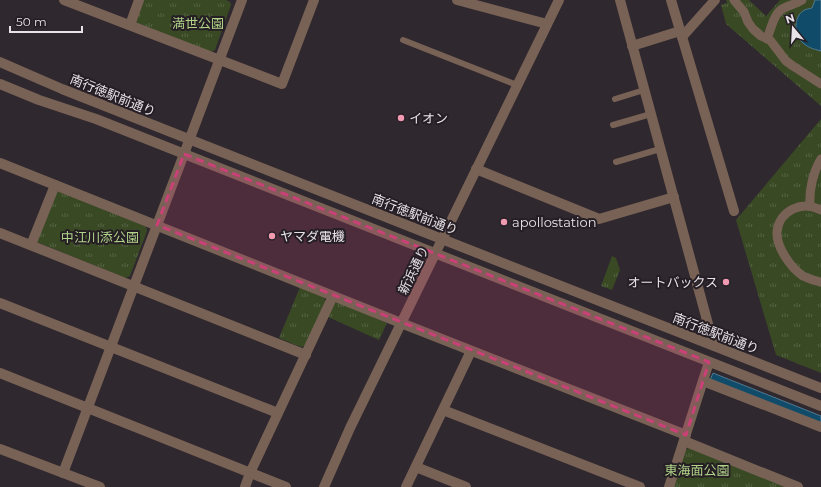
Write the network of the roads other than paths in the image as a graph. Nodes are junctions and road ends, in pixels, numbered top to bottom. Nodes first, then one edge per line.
1 (64, 0) edge
2 (139, 0) edge
3 (314, 0) edge
4 (457, 0) edge
5 (559, 0) edge
6 (620, 0) edge
7 (670, 0) edge
8 (715, 0) edge
9 (734, 0) edge
10 (802, 0) edge
11 (240, 1) edge
12 (547, 24) junction
13 (130, 25) junction
14 (681, 34) junction
15 (767, 39) junction
16 (403, 40) dead end
17 (632, 46) junction
18 (220, 60) junction
19 (0, 62) edge
20 (0, 84) edge
21 (821, 84) edge
22 (517, 85) junction
23 (644, 90) junction
24 (615, 99) dead end
25 (651, 114) junction
26 (613, 125) dead end
27 (190, 139) junction
28 (660, 149) junction
29 (184, 154) junction
30 (821, 159) edge
31 (616, 162) dead end
32 (0, 163) edge
33 (476, 169) junction
34 (55, 185) junction
35 (674, 197) junction
36 (810, 206) junction
37 (821, 210) edge
38 (734, 212) dead end
39 (157, 225) junction
40 (0, 233) edge
41 (442, 239) junction
42 (31, 245) junction
43 (435, 253) junction
44 (821, 282) edge
45 (134, 286) junction
46 (333, 296) junction
47 (0, 303) edge
48 (401, 323) junction
49 (714, 346) junction
50 (111, 347) junction
51 (471, 351) junction
52 (306, 355) junction
53 (709, 362) junction
54 (0, 373) edge
55 (703, 381) junction
56 (821, 388) edge
57 (821, 406) edge
58 (88, 408) junction
59 (443, 410) junction
60 (278, 413) junction
61 (821, 427) edge
62 (685, 438) junction
63 (0, 449) edge
64 (416, 467) junction
65 (64, 473) junction
66 (250, 473) junction
67 (100, 487) edge
68 (245, 487) edge
69 (286, 487) edge
70 (324, 487) edge
71 (406, 487) edge
72 (466, 487) edge
73 (640, 487) edge
74 (669, 487) edge
75 (798, 487) edge

1 - 13 street
2 - 13 street
3 - 18 street
4 - 12 street
5 - 12 street, 新浜通り
6 - 17 street
7 - 14 street
8 - 14 street
9 - 15 street
10 - 15 street
11 - 18 street
12 - 22 street, 新浜通り
13 - 18 street
14 - 17 street
14 - 38 street
15 - 21 street
16 - 22 lane
17 - 23 street
18 - 27 street
19 - 27 street, 南行徳駅前通り
20 - 29 street
22 - 33 street, 新浜通り
23 - 24 lane
23 - 25 street
25 - 26 lane
25 - 28 street
27 - 29 street
27 - 41 street, 南行徳駅前通り
28 - 31 lane
28 - 35 street
29 - 39 street
29 - 43 street
30 - 36 street
32 - 34 street
33 - 35 street
33 - 41 street, 新浜通り
34 - 39 street
34 - 42 street
35 - 49 street
36 - 37 street
36 - 44 street
39 - 45 street
39 - 46 street
40 - 42 street
41 - 43 street, 新浜通り
41 - 49 street, 南行徳駅前通り
42 - 45 street
43 - 48 street, 新浜通り
43 - 53 street
45 - 50 street
45 - 52 street
46 - 48 street
46 - 52 street
47 - 50 street
48 - 51 street
48 - 70 street, 新浜通り
49 - 56 street, 南行徳駅前通り
50 - 58 street
50 - 60 street
51 - 59 street
51 - 62 street
52 - 60 street
53 - 55 street
53 - 57 street
54 - 58 street
55 - 61 street
55 - 62 street
58 - 65 street
58 - 66 street
59 - 64 street
59 - 73 street
60 - 66 street
62 - 74 street
62 - 75 street
63 - 65 street
64 - 71 street
64 - 72 street
65 - 67 street
66 - 68 street
66 - 69 street

